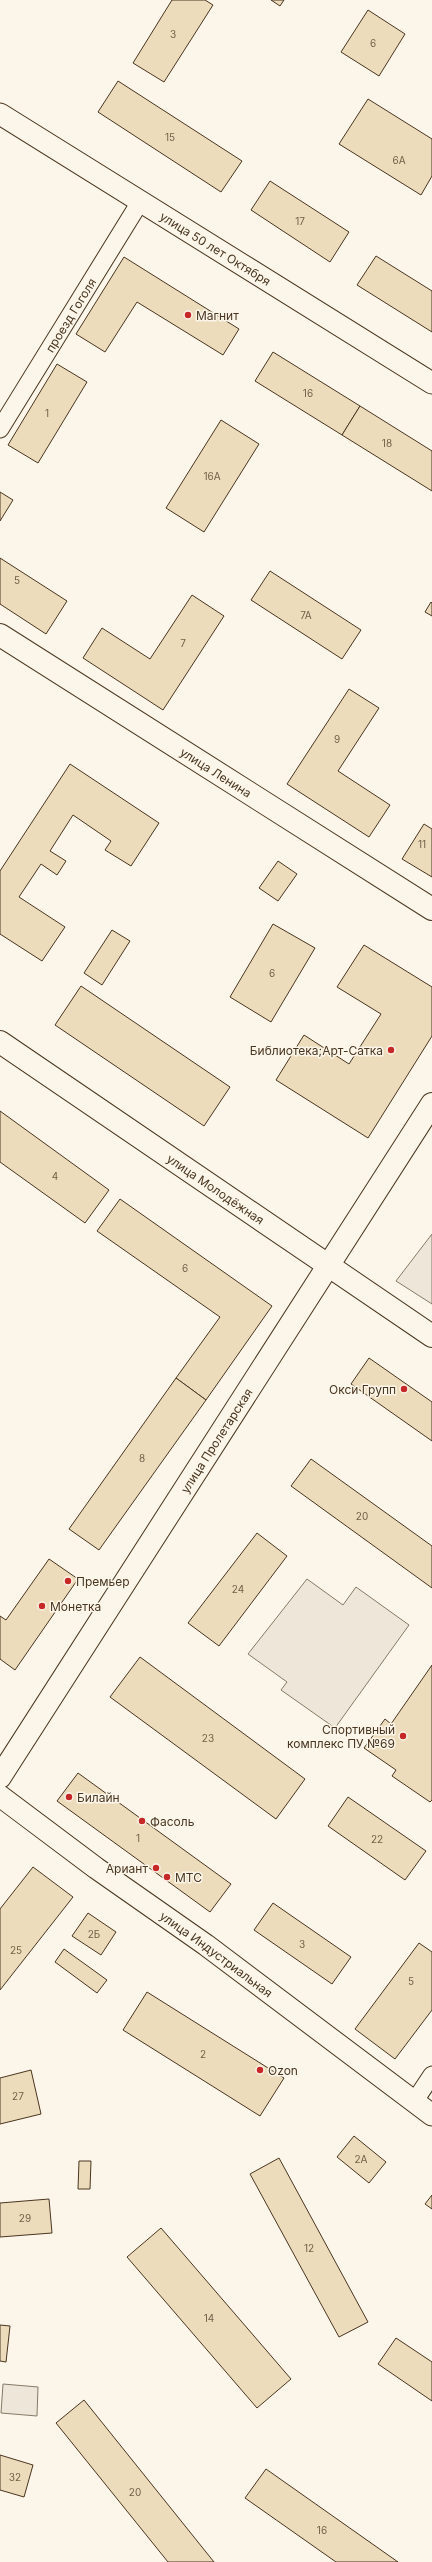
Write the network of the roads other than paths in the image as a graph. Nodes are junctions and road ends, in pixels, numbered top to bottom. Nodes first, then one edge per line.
1 (0, 114) edge
2 (140, 202) junction
3 (432, 383) edge
4 (0, 429) edge
5 (0, 635) edge
6 (432, 909) edge
7 (0, 1042) edge
8 (432, 1104) edge
9 (328, 1265) junction
10 (432, 1336) edge
11 (0, 1777) edge
12 (0, 1796) edge
13 (432, 2075) edge
14 (414, 2102) junction
15 (432, 2115) edge

1 - 2 street, улица 50 лет Октября
2 - 3 street, улица 50 лет Октября
2 - 4 street, проезд Гоголя
5 - 6 main road, улица Ленина
7 - 9 main road, улица Молодёжная
8 - 9 main road, улица Пролетарская
9 - 10 main road, улица Молодёжная
9 - 11 main road, улица Пролетарская
12 - 14 street, улица Индустриальная
13 - 14 street
14 - 15 street, улица Индустриальная

